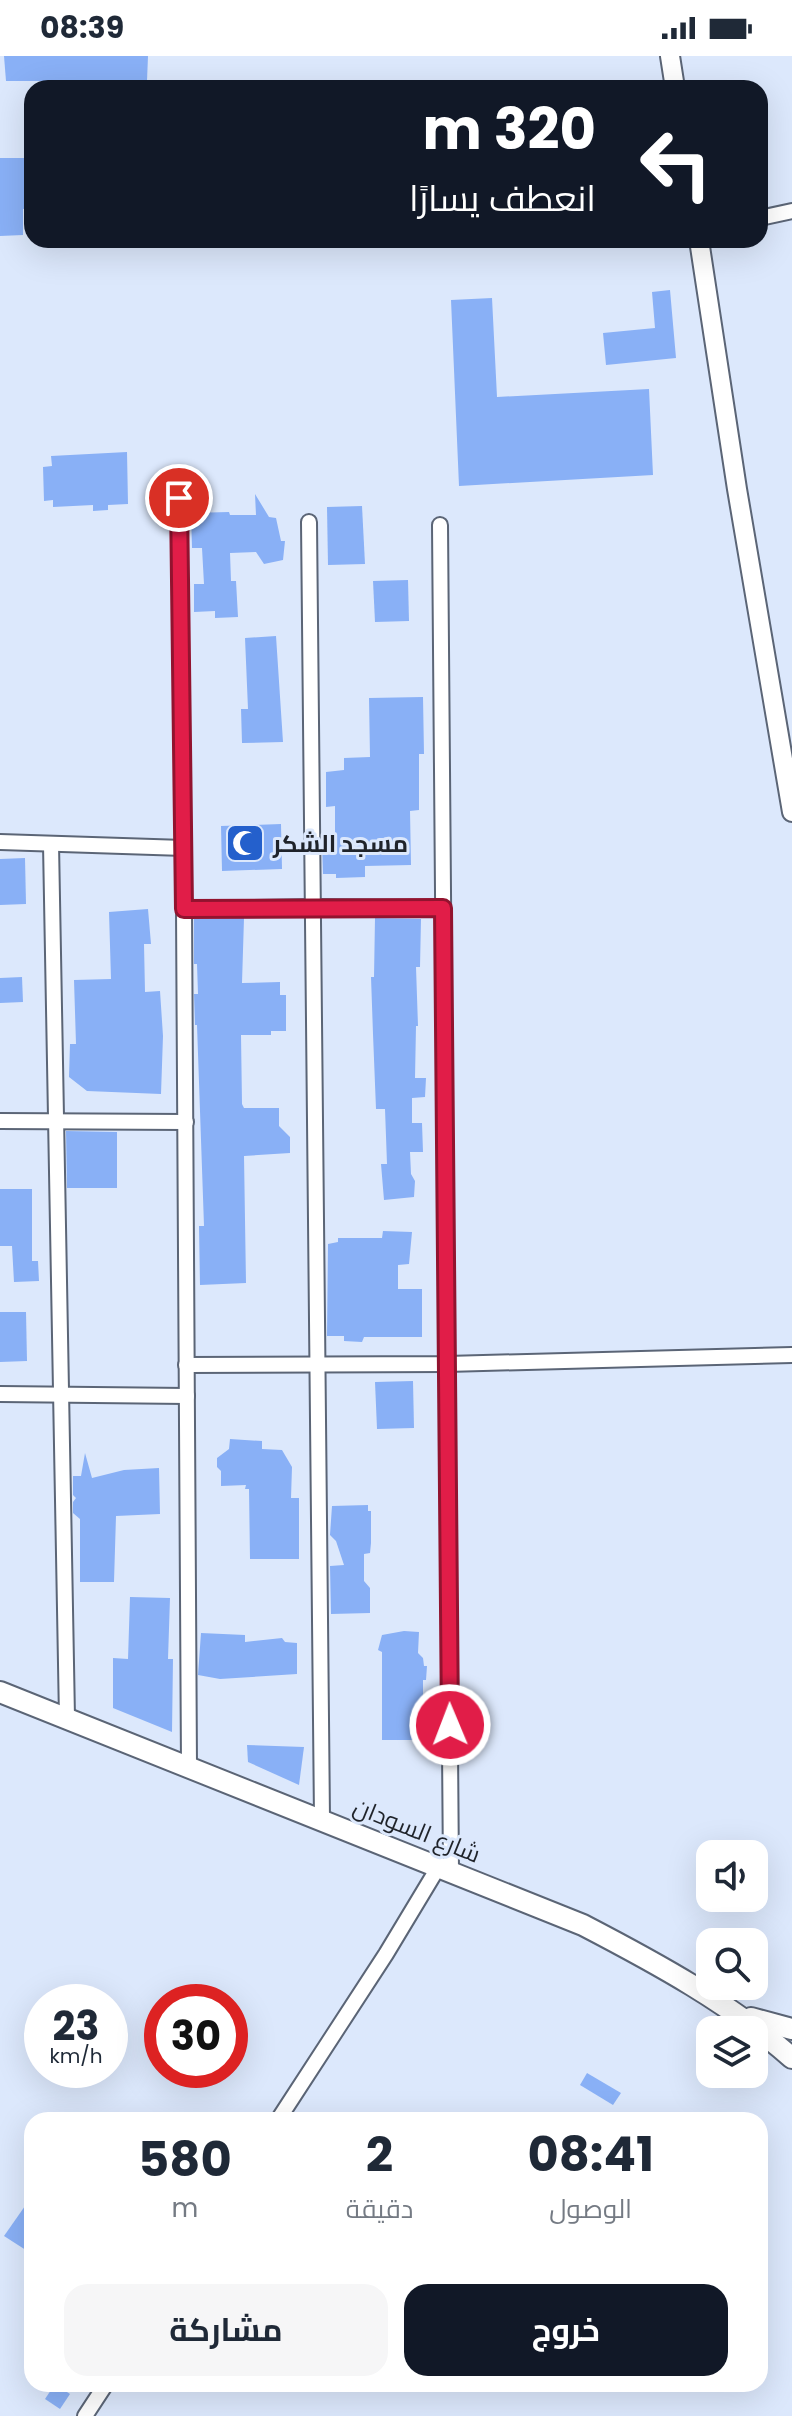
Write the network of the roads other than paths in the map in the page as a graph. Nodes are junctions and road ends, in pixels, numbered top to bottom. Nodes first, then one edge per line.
1 (670, 56) edge
2 (674, 80) edge
3 (792, 211) edge
4 (768, 216) edge
5 (700, 248) edge
6 (179, 498) dead end
7 (309, 522) dead end
8 (440, 525) dead end
9 (792, 812) edge
10 (0, 842) edge
11 (51, 844) junction
12 (184, 848) junction
13 (313, 907) junction
14 (443, 908) junction
15 (184, 909) junction
16 (0, 1121) edge
17 (186, 1122) junction
18 (56, 1123) junction
19 (792, 1355) edge
20 (318, 1364) junction
21 (447, 1364) junction
22 (186, 1365) junction
23 (0, 1394) edge
24 (61, 1395) junction
25 (187, 1396) junction
26 (0, 1692) edge
27 (67, 1718) junction
28 (189, 1766) junction
29 (322, 1819) junction
30 (445, 1869) junction
31 (740, 2015) junction
32 (792, 2028) edge
33 (792, 2058) edge
34 (283, 2112) edge
35 (101, 2392) edge
36 (85, 2416) edge

1 - 2 street
3 - 4 street
5 - 9 street
6 - 12 street
7 - 13 street
8 - 14 street
10 - 11 street
11 - 12 street
11 - 18 street
12 - 15 street
13 - 14 street
13 - 15 street
13 - 20 street
14 - 21 street
15 - 17 street
16 - 18 street
17 - 18 street
17 - 22 street
18 - 24 street
19 - 21 street
20 - 21 street
20 - 22 street
20 - 29 street
21 - 30 street
22 - 25 street
23 - 24 street
24 - 25 street
24 - 27 street
25 - 28 street
26 - 27 main road, شارع السودان
27 - 28 main road, شارع السودان
28 - 29 main road, شارع السودان
29 - 30 main road, شارع السودان
30 - 31 main road, شارع السودان
30 - 34 street
31 - 32 main road
31 - 33 main road, شارع السودان
35 - 36 street

